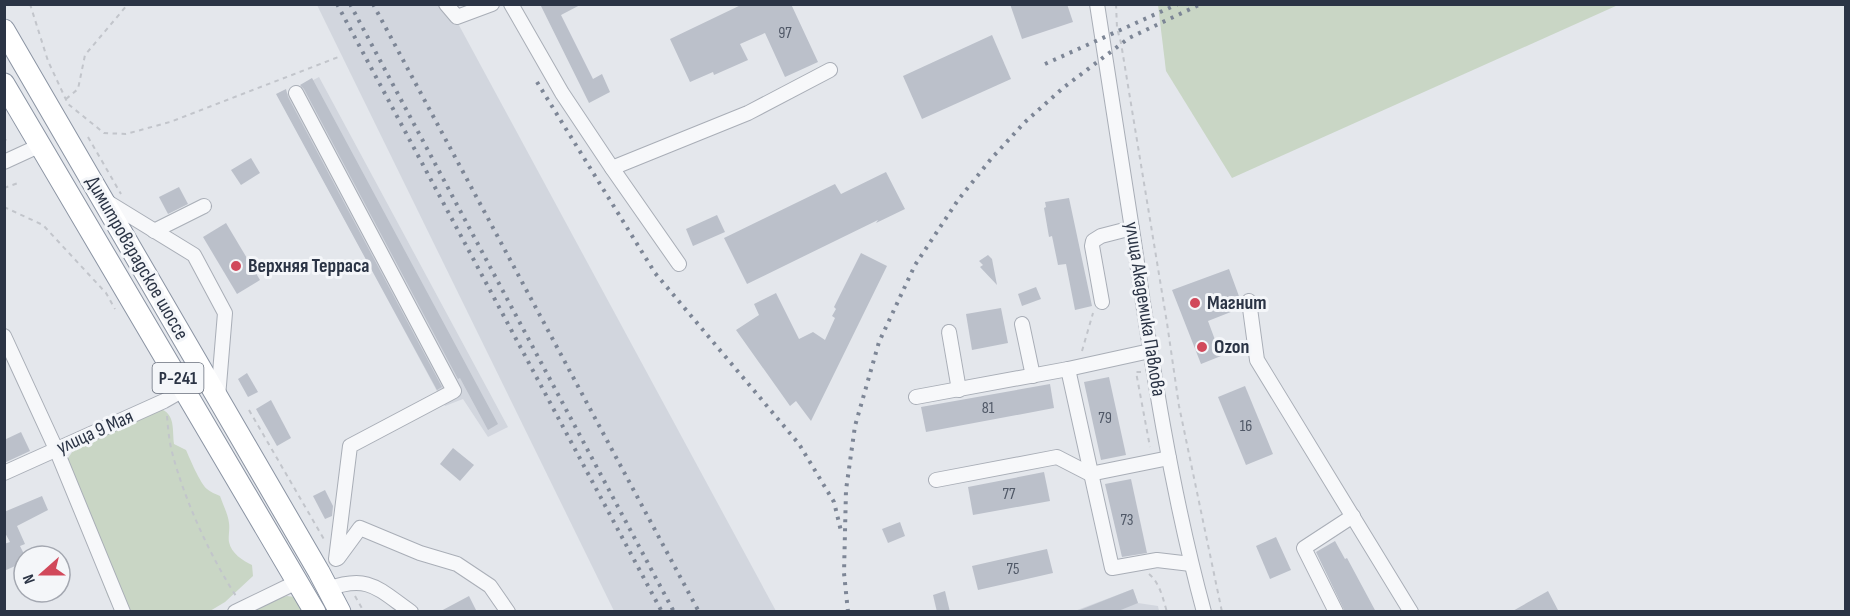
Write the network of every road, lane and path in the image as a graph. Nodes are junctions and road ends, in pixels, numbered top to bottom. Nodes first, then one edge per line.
1 (30, 4) edge
2 (128, 4) edge
3 (446, 4) edge
4 (492, 4) edge
5 (511, 4) edge
6 (1097, 4) edge
7 (1116, 4) edge
8 (4, 30) edge
9 (341, 56) dead end
10 (830, 70) dead end
11 (4, 84) edge
12 (296, 93) dead end
13 (66, 100) junction
14 (68, 104) junction
15 (74, 113) dead end
16 (75, 133) junction
17 (8, 135) dead end
18 (4, 143) edge
19 (41, 145) junction
20 (4, 162) edge
21 (612, 168) junction
22 (18, 183) dead end
23 (4, 188) edge
24 (106, 201) junction
25 (204, 206) dead end
26 (136, 220) junction
27 (1132, 228) junction
28 (154, 231) junction
29 (679, 264) dead end
30 (1249, 301) dead end
31 (1102, 302) dead end
32 (1022, 324) dead end
33 (949, 332) dead end
34 (4, 336) edge
35 (1150, 351) junction
36 (1068, 369) junction
37 (1033, 376) junction
38 (185, 390) junction
39 (958, 390) junction
40 (916, 397) dead end
41 (218, 399) junction
42 (249, 410) dead end
43 (56, 449) junction
44 (1169, 458) junction
45 (4, 473) edge
46 (1090, 474) junction
47 (936, 480) dead end
48 (1353, 516) junction
49 (1134, 564) junction
50 (1191, 564) junction
51 (333, 575) junction
52 (299, 581) junction
53 (123, 612) edge
54 (235, 612) edge
55 (315, 612) edge
56 (340, 612) edge
57 (364, 612) edge
58 (411, 612) edge
59 (508, 612) edge
60 (1167, 612) edge
61 (1204, 612) edge
62 (1222, 612) edge
63 (1336, 612) edge
64 (1411, 612) edge

1 - 13 path
2 - 13 path
3 - 4 street
5 - 21 street
6 - 27 street, улица Академика Павлова
7 - 62 path
8 - 16 highway, Димитровградское шоссе / Р-241
9 - 14 path
10 - 21 street
11 - 19 highway, Димитровградское шоссе / Р-241
12 - 51 street
13 - 14 path
14 - 15 path
16 - 19 highway
16 - 24 highway, Димитровградское шоссе / Р-241
16 - 26 path
17 - 18 path
19 - 20 street
19 - 38 highway, Димитровградское шоссе / Р-241
21 - 29 street
22 - 23 path
24 - 26 street
24 - 41 highway, Димитровградское шоссе / Р-241
25 - 28 street
26 - 28 street
27 - 31 street
27 - 35 street, улица Академика Павлова
28 - 41 street
30 - 48 street
32 - 37 street
33 - 39 street
34 - 43 street
35 - 36 street
35 - 44 street, улица Академика Павлова
36 - 37 street
36 - 46 street
37 - 39 street
38 - 43 street, улица 9 Мая
38 - 52 highway, Димитровградское шоссе / Р-241
39 - 40 street
41 - 51 highway, Димитровградское шоссе / Р-241
42 - 51 path
43 - 45 street, улица 9 Мая
43 - 53 street
44 - 46 street
44 - 50 street, улица Академика Павлова
46 - 47 street
46 - 49 street
48 - 63 street
48 - 64 street
49 - 50 street
49 - 60 path
50 - 61 street, улица Академика Павлова
51 - 56 highway, Димитровградское шоссе / Р-241
51 - 57 path
51 - 58 street
51 - 59 street
52 - 54 street
52 - 55 highway, Димитровградское шоссе / Р-241

